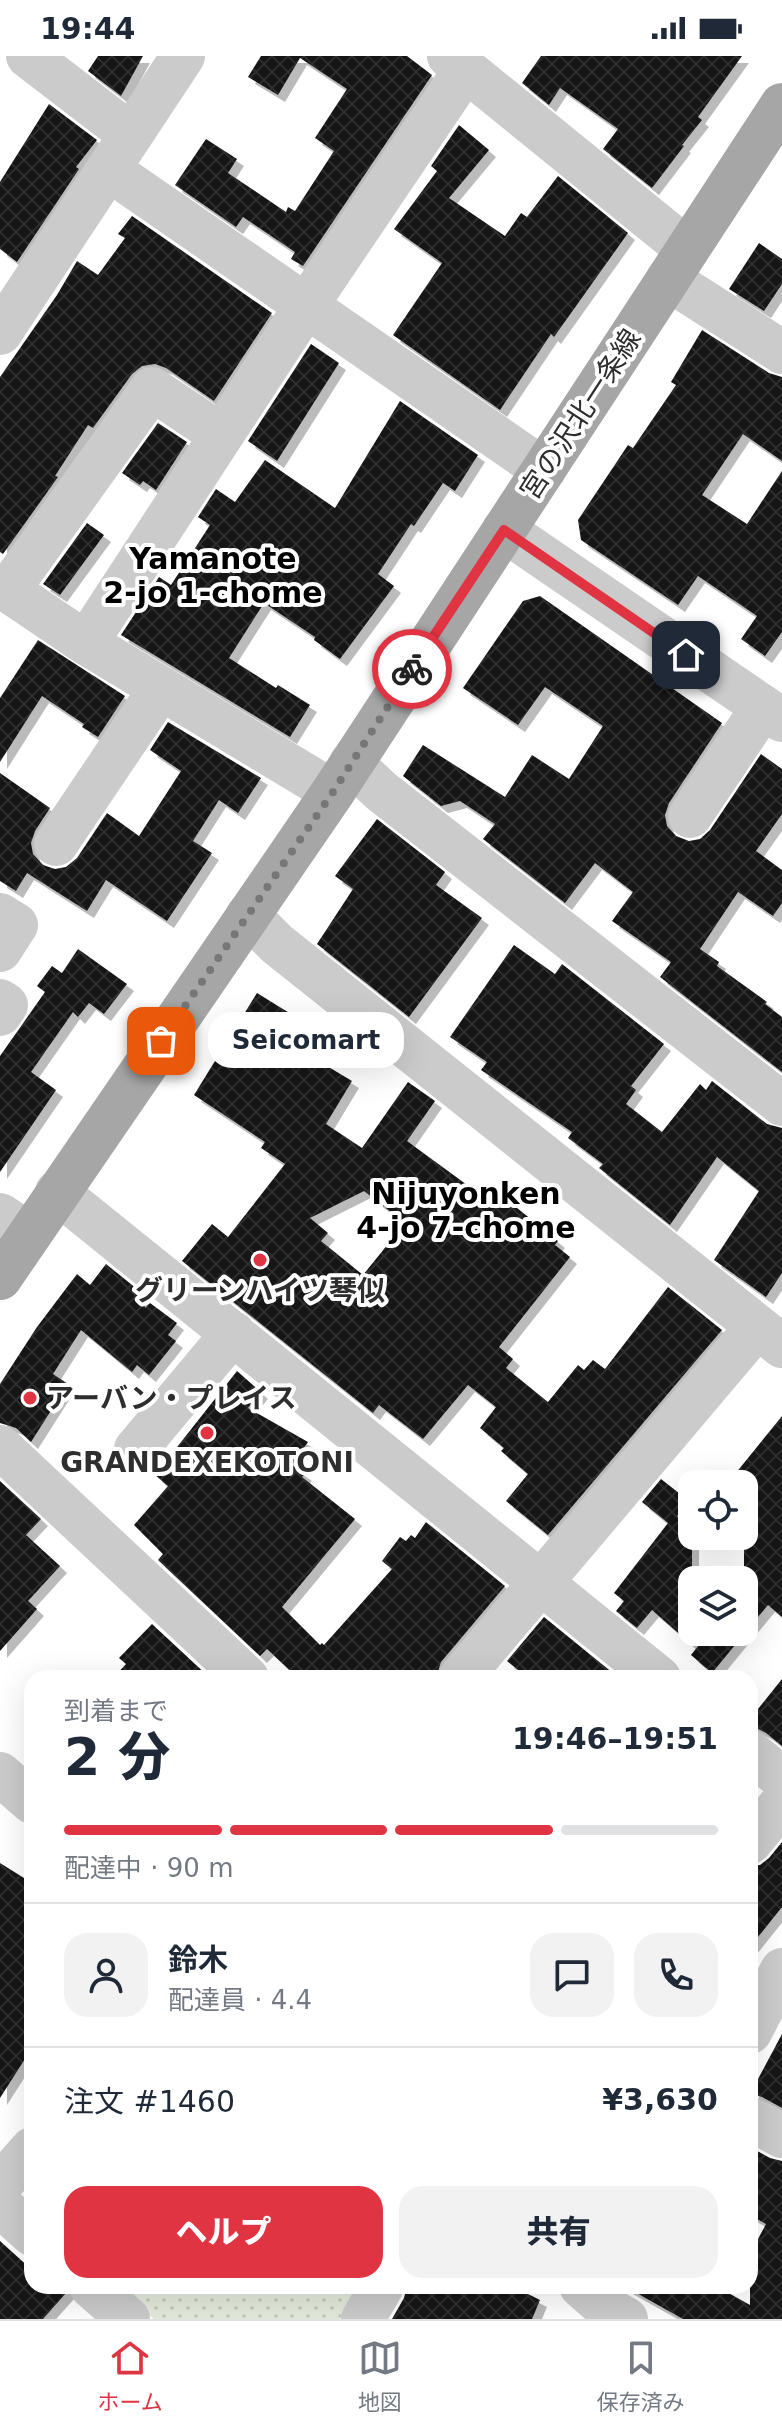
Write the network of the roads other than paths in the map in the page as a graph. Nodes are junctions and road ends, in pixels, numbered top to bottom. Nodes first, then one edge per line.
1 (28, 56) edge
2 (183, 56) edge
3 (458, 62) edge
4 (782, 105) edge
5 (120, 152) junction
6 (677, 264) junction
7 (7, 305) edge
8 (306, 306) junction
9 (782, 352) edge
10 (221, 435) junction
11 (544, 470) junction
12 (504, 530) junction
13 (4, 587) edge
14 (86, 643) junction
15 (161, 688) junction
16 (772, 714) edge
17 (342, 777) junction
18 (690, 816) dead end
19 (56, 844) dead end
20 (0, 915) edge
21 (248, 915) junction
22 (0, 950) edge
23 (0, 1001) edge
24 (0, 1014) edge
25 (782, 1104) edge
26 (57, 1192) junction
27 (14, 1225) edge
28 (0, 1278) edge
29 (233, 1333) junction
30 (770, 1337) edge
31 (0, 1447) edge
32 (136, 1449) dead end
33 (541, 1582) junction
34 (238, 1670) edge
35 (467, 1670) edge
36 (649, 1670) edge
37 (758, 1758) edge
38 (0, 1774) edge
39 (782, 1778) edge
40 (24, 1795) edge
41 (782, 1803) edge
42 (758, 1832) edge
43 (781, 1972) edge
44 (758, 2017) edge
45 (758, 2123) edge
46 (782, 2136) edge
47 (24, 2158) edge
48 (0, 2185) edge
49 (0, 2205) edge
50 (24, 2227) edge
51 (100, 2294) edge
52 (377, 2294) edge
53 (128, 2319) edge
54 (363, 2319) edge

1 - 5 street
2 - 5 street
3 - 6 street
3 - 8 street
4 - 6 main road, 宮の沢北一条線
5 - 7 street
5 - 8 street
6 - 9 street
6 - 11 main road, 宮の沢北一条線
8 - 10 street
8 - 11 street
10 - 13 street
10 - 14 street
11 - 12 main road, 宮の沢北一条線
12 - 16 street
12 - 17 main road, 宮の沢北一条線
13 - 14 street
14 - 15 street
15 - 17 street
15 - 19 street
16 - 18 street
17 - 21 main road, 宮の沢北一条線
17 - 25 street
20 - 22 street
21 - 26 main road, 宮の沢北一条線
21 - 30 street
23 - 24 street
26 - 27 main road, 宮の沢北一条線
26 - 29 street
27 - 28 main road, 宮の沢北一条線
29 - 32 street
29 - 33 street
30 - 33 street
31 - 34 street
33 - 35 street
33 - 36 street
37 - 39 street
38 - 40 street
41 - 42 street
43 - 44 street
45 - 46 street
47 - 48 street
49 - 50 street
51 - 53 street
52 - 54 street

